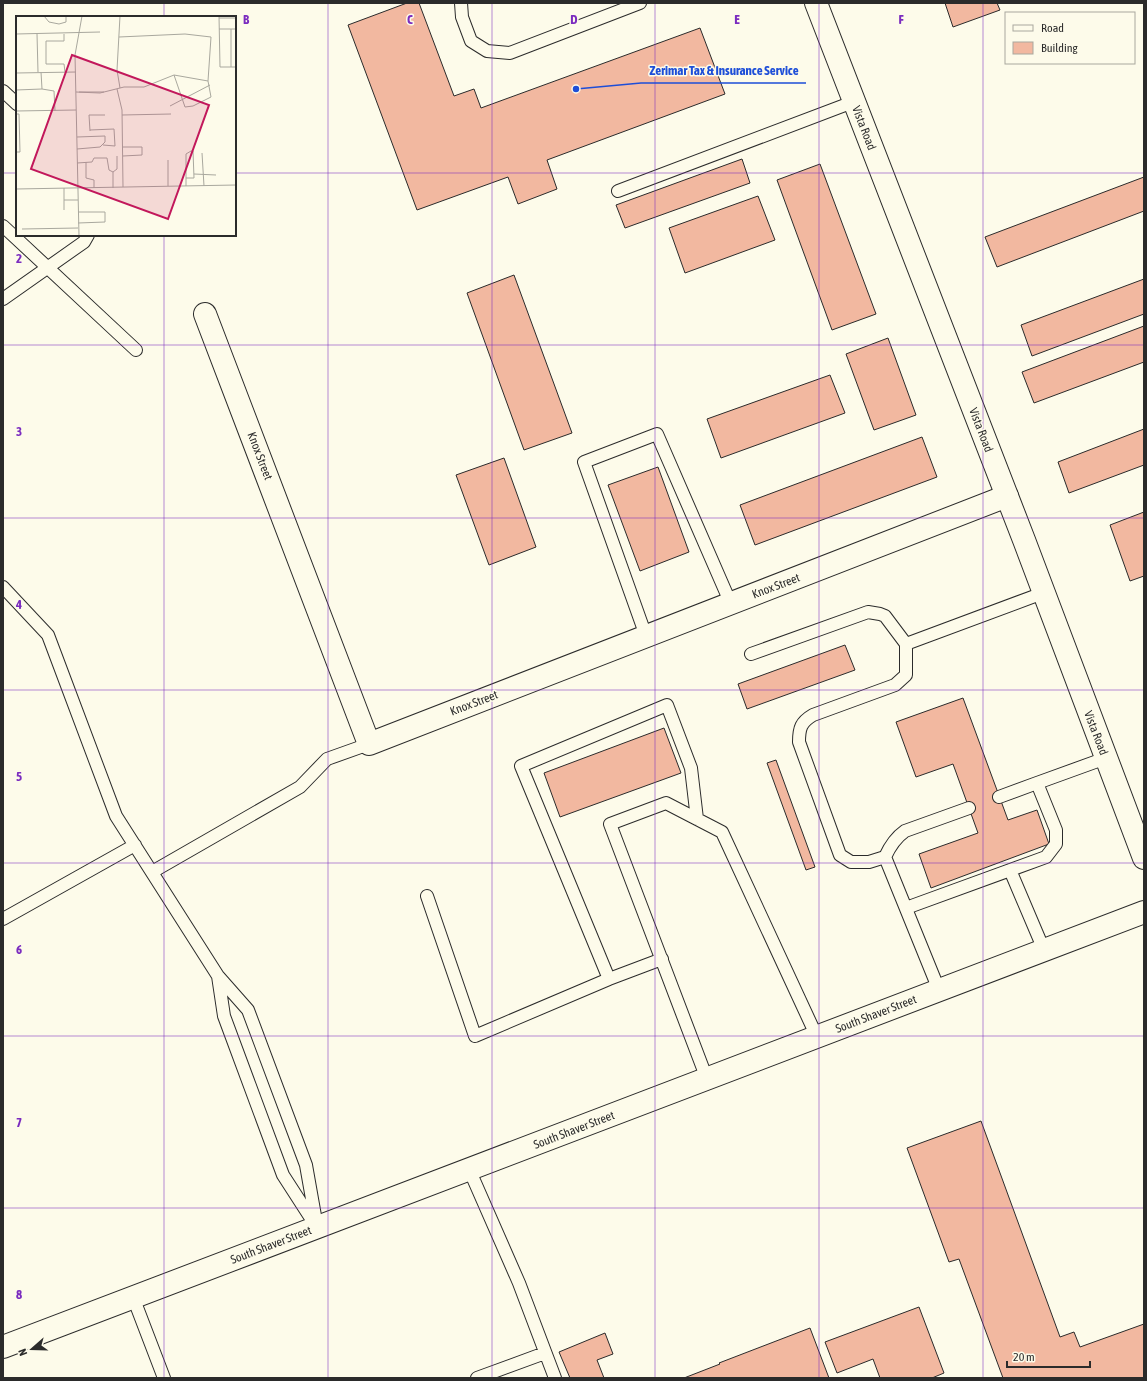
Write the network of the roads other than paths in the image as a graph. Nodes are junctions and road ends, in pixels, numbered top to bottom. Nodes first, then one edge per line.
1 (461, 3) edge
2 (640, 3) edge
3 (816, 3) edge
4 (3, 91) edge
5 (853, 102) junction
6 (16, 103) edge
7 (618, 191) dead end
8 (3, 226) edge
9 (87, 236) edge
10 (48, 268) junction
11 (3, 300) edge
12 (205, 314) dead end
13 (136, 350) dead end
14 (1007, 496) junction
15 (3, 587) edge
16 (1043, 593) junction
17 (731, 604) junction
18 (646, 636) junction
19 (906, 644) junction
20 (751, 654) dead end
21 (369, 744) junction
22 (1106, 758) junction
23 (1037, 783) junction
24 (999, 796) dead end
25 (969, 808) dead end
26 (697, 819) junction
27 (136, 845) junction
28 (885, 857) junction
29 (1144, 858) edge
30 (1010, 870) junction
31 (152, 872) junction
32 (427, 896) dead end
33 (906, 908) junction
34 (1144, 912) edge
35 (3, 919) edge
36 (1044, 950) junction
37 (662, 959) junction
38 (218, 976) junction
39 (609, 979) junction
40 (939, 990) junction
41 (817, 1037) junction
42 (707, 1079) junction
43 (469, 1169) junction
44 (317, 1227) junction
45 (132, 1297) junction
46 (3, 1347) edge
47 (545, 1353) junction
48 (164, 1378) edge
49 (477, 1378) edge
50 (554, 1378) edge

1 - 2 lane
3 - 5 street, Vista Road
4 - 6 lane
5 - 7 lane
5 - 14 street, Vista Road
8 - 10 lane
9 - 10 lane
10 - 11 lane
10 - 13 lane
12 - 21 street, Knox Street
14 - 16 street, Vista Road
14 - 17 street, Knox Street
15 - 27 lane
16 - 19 lane
16 - 22 street, Vista Road
17 - 18 street, Knox Street
17 - 18 lane
18 - 21 street, Knox Street
19 - 20 lane
19 - 28 lane
21 - 31 lane
22 - 23 lane
22 - 29 street, Vista Road
23 - 24 lane
23 - 30 lane
25 - 28 lane
26 - 37 lane
26 - 39 lane
26 - 41 lane
27 - 31 lane
27 - 35 lane
28 - 33 lane
30 - 33 lane
30 - 36 lane
31 - 38 lane
32 - 39 lane
33 - 40 lane
34 - 36 street, South Shaver Street
36 - 40 street, South Shaver Street
37 - 39 lane
37 - 42 lane
38 - 44 lane
38 - 44 lane
40 - 41 street, South Shaver Street
41 - 42 street, South Shaver Street
42 - 43 street, South Shaver Street
43 - 44 street, South Shaver Street
43 - 47 lane
44 - 45 street, South Shaver Street
45 - 46 street, South Shaver Street
45 - 48 lane
47 - 49 lane
47 - 50 lane

